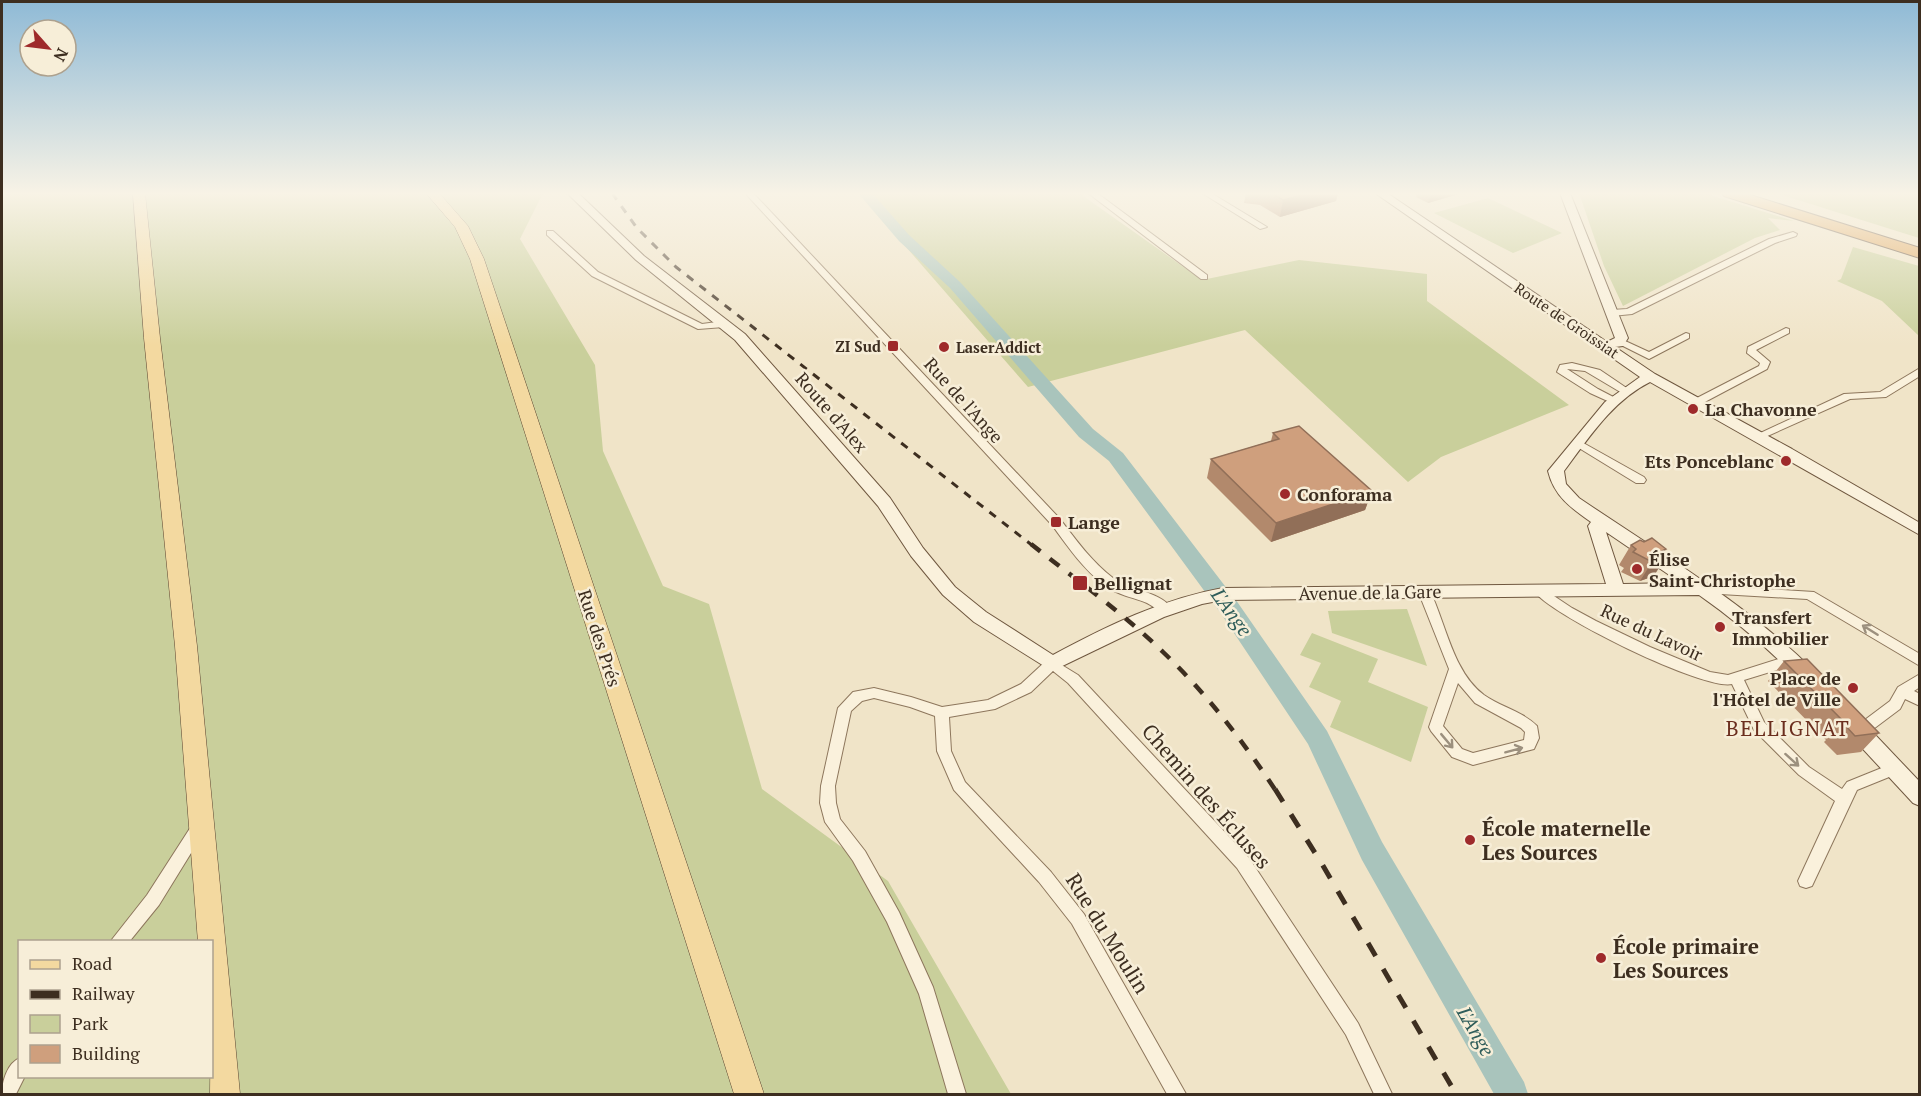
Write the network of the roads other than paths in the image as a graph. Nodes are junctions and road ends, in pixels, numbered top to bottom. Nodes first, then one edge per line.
1 (144, 244) edge
2 (470, 244) edge
3 (562, 244) edge
4 (626, 244) edge
5 (797, 244) edge
6 (1160, 244) edge
7 (1455, 244) edge
8 (1585, 244) edge
9 (1767, 244) edge
10 (1898, 244) edge
11 (1899, 244) edge
12 (1920, 251) edge
13 (1204, 277) dead end
14 (1612, 314) junction
15 (724, 324) junction
16 (1786, 331) dead end
17 (1686, 336) dead end
18 (1620, 342) junction
19 (1604, 346) junction
20 (1920, 371) edge
21 (1650, 377) junction
22 (1621, 396) junction
23 (1697, 402) junction
24 (1759, 436) junction
25 (1578, 442) junction
26 (1640, 480) dead end
27 (1602, 522) junction
28 (1920, 530) edge
29 (1703, 589) junction
30 (1539, 590) junction
31 (1616, 590) junction
32 (1424, 591) junction
33 (1167, 610) junction
34 (1791, 660) junction
35 (1920, 661) edge
36 (1052, 664) junction
37 (1456, 669) junction
38 (1736, 678) junction
39 (1920, 679) edge
40 (1816, 686) edge
41 (1903, 691) junction
42 (1920, 701) edge
43 (1840, 712) edge
44 (942, 713) junction
45 (1859, 732) junction
46 (1894, 769) junction
47 (1920, 797) edge
48 (1844, 799) junction
49 (201, 824) junction
50 (1806, 881) dead end
51 (120, 940) edge
52 (211, 940) edge
53 (213, 960) edge
54 (18, 1071) edge
55 (6, 1095) edge
56 (225, 1095) edge
57 (749, 1095) edge
58 (957, 1095) edge
59 (1177, 1095) edge
60 (1383, 1095) edge

1 - 49 main road
2 - 57 main road, Rue des Prés
3 - 15 street
4 - 15 street, Route d'Alex
5 - 33 street, Rue de l'Ange
6 - 13 street
7 - 19 street, Route de Groissiat
8 - 14 street
9 - 14 street
10 - 12 highway
11 - 12 highway
14 - 18 street
15 - 36 street, Route d'Alex
16 - 23 street
17 - 18 street
18 - 19 street
19 - 21 street, Route de Groissiat
20 - 24 street
21 - 22 street
21 - 23 street, Route de Groissiat
22 - 22 street
22 - 25 street
23 - 24 street, Route de Groissiat
24 - 28 street, Route de Groissiat
25 - 26 street
25 - 27 street
27 - 29 street
27 - 31 street
29 - 31 street, Avenue de la Gare
29 - 34 street
35 -> 29 street
30 - 31 street, Avenue de la Gare
30 - 32 street, Avenue de la Gare
30 - 38 street, Rue du Lavoir
32 - 33 street, Avenue de la Gare
32 - 37 street
33 - 36 street, Avenue de la Gare
34 - 38 street, Rue du Lavoir
34 - 40 street
36 - 44 street
36 - 60 street, Chemin des Écluses
37 -> 37 street
38 -> 48 street
39 - 41 street
41 - 42 street
41 - 45 street
43 - 45 street
44 - 58 street
44 - 59 street, Rue du Moulin
45 - 46 street
46 - 47 street
46 - 48 street
48 - 50 street
49 - 51 street
49 - 52 main road
53 - 56 main road
54 - 55 street

